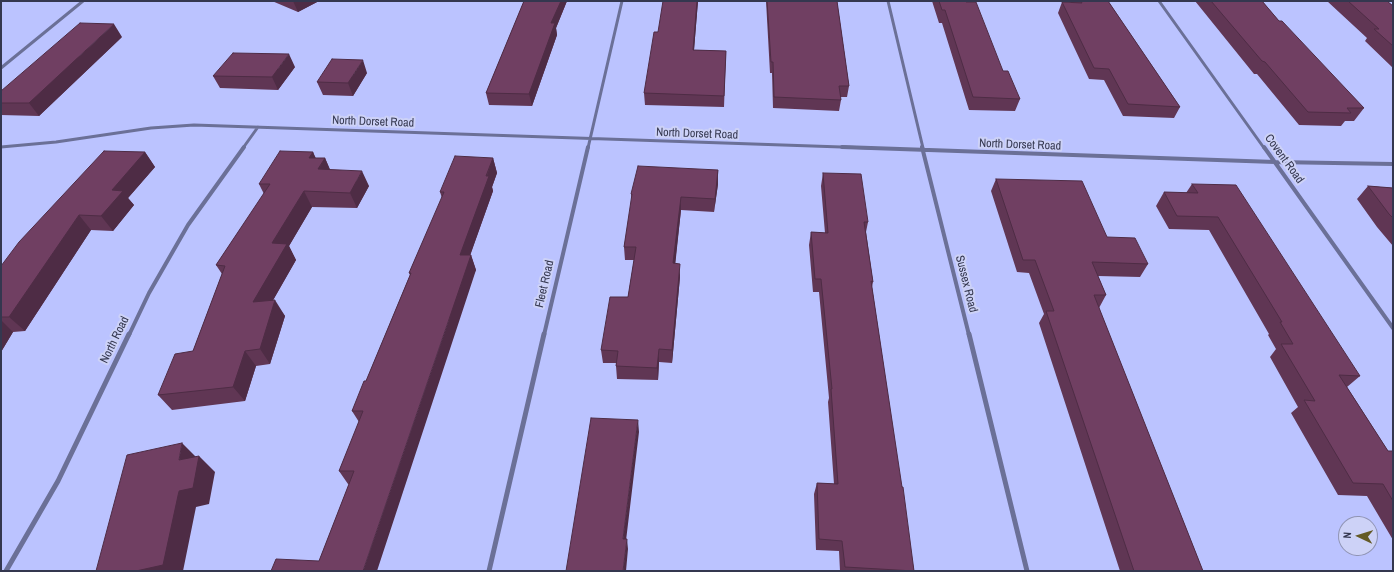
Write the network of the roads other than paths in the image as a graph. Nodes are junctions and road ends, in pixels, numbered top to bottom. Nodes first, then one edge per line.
1 (83, 1) edge
2 (622, 1) edge
3 (888, 1) edge
4 (1159, 1) edge
5 (1, 68) edge
6 (258, 127) junction
7 (589, 139) junction
8 (1, 147) edge
9 (923, 150) junction
10 (1275, 162) junction
11 (1393, 164) edge
12 (1393, 328) edge
13 (6, 571) edge
14 (489, 571) edge
15 (1027, 571) edge

1 - 5 street
2 - 7 street, Fleet Road
3 - 9 street, Sussex Road
4 - 10 street, Covent Road
6 - 7 street, North Dorset Road
6 - 8 street, North Dorset Road
6 - 13 street, North Road
7 - 9 street, North Dorset Road
7 - 14 street, Fleet Road
9 - 10 street, North Dorset Road
9 - 15 street, Sussex Road
10 - 11 street, North Dorset Road
10 - 12 street, Covent Road

